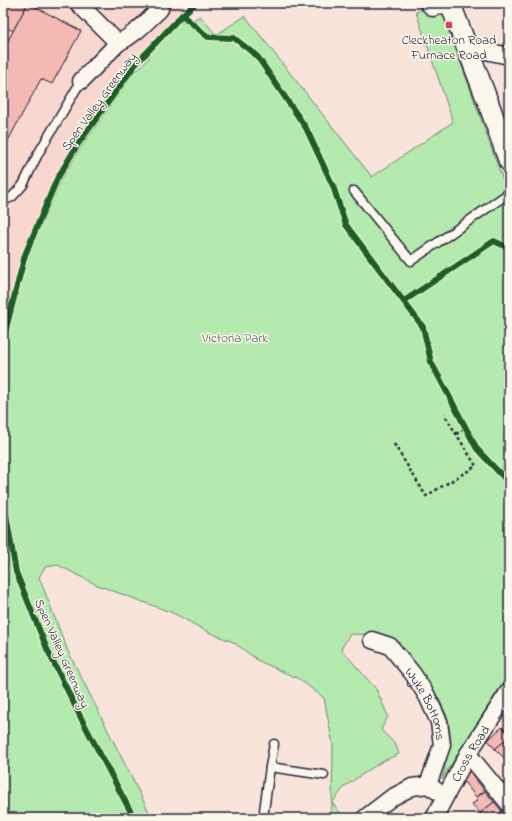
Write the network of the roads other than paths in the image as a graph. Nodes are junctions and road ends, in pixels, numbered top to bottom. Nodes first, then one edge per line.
1 (78, 3) edge
2 (428, 3) edge
3 (449, 3) edge
4 (164, 6) edge
5 (118, 43) junction
6 (467, 47) junction
7 (509, 56) edge
8 (81, 81) joint
9 (509, 161) edge
10 (354, 192) dead end
11 (509, 193) edge
12 (3, 201) edge
13 (372, 640) dead end
14 (507, 701) edge
15 (274, 744) dead end
16 (468, 754) junction
17 (270, 767) junction
18 (324, 775) dead end
19 (428, 785) junction
20 (446, 797) junction
21 (509, 804) edge
22 (263, 818) edge
23 (365, 818) edge
24 (434, 818) edge

1 - 5 street
2 - 3 street
3 - 6 street
4 - 5 street
5 - 8 street
6 - 7 street
6 - 9 street
8 - 12 lane
10 - 11 lane
13 - 19 street, Wyke Bottoms
14 - 16 street, Cross Road
15 - 17 lane
16 - 20 street, Cross Road
16 - 21 street
17 - 18 lane
17 - 22 lane
19 - 20 street
19 - 23 street
20 - 24 street, Cross Road

